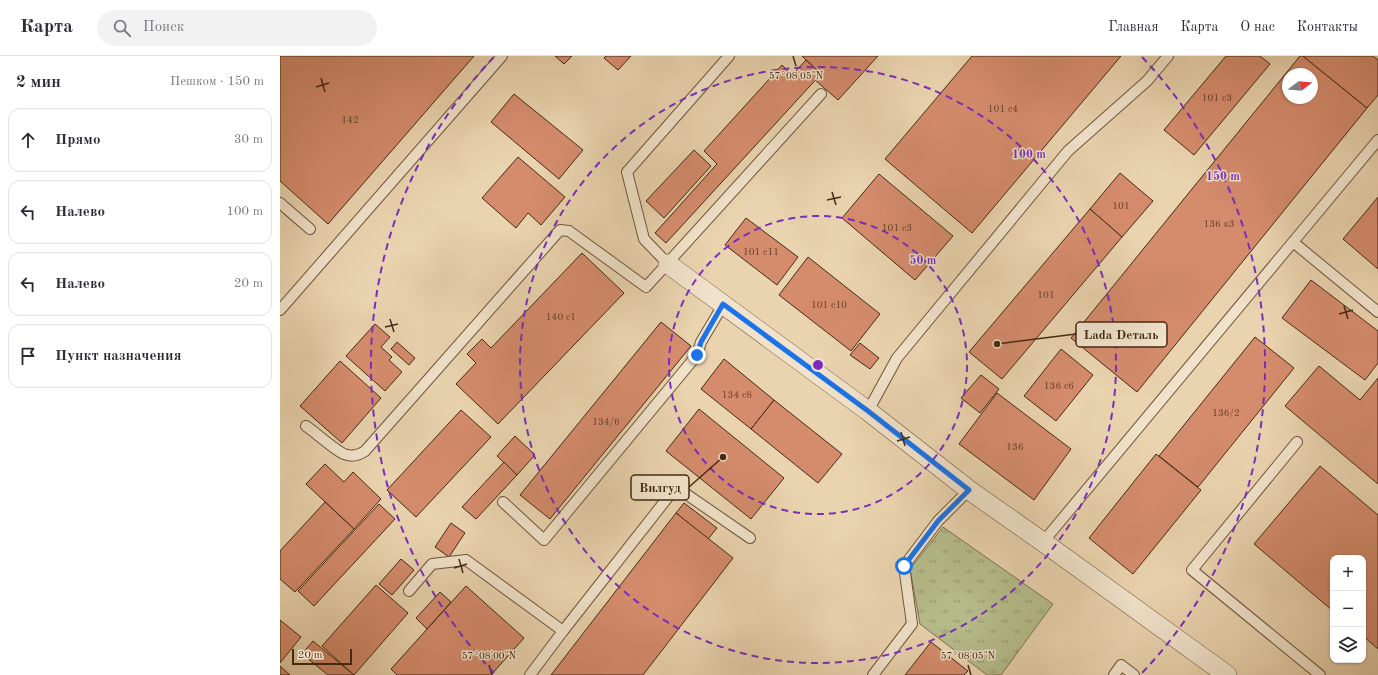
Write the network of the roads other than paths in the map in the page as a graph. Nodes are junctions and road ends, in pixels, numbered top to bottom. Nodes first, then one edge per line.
1 (502, 56) edge
2 (1168, 56) edge
3 (727, 57) edge
4 (821, 94) dead end
5 (1378, 140) edge
6 (280, 203) edge
7 (310, 229) dead end
8 (1293, 242) junction
9 (668, 264) junction
10 (723, 304) junction
11 (280, 310) edge
12 (1378, 312) edge
13 (868, 411) junction
14 (306, 426) dead end
15 (1297, 442) dead end
16 (969, 490) junction
17 (503, 502) dead end
18 (750, 538) dead end
19 (1042, 542) junction
20 (409, 591) dead end
21 (563, 631) junction
22 (530, 675) edge
23 (873, 675) edge
24 (1114, 675) edge
25 (1134, 675) edge
26 (1227, 675) edge
27 (1320, 675) edge

1 - 11 lane
2 - 13 lane
3 - 9 lane
4 - 9 lane
5 - 8 lane
6 - 7 lane
8 - 12 lane
8 - 19 lane
9 - 10 street
9 - 14 lane
10 - 13 street
10 - 17 lane
13 - 16 street
15 - 27 lane
16 - 19 street
16 - 23 lane
18 - 21 lane
19 - 26 street
20 - 21 lane
21 - 22 lane
24 - 25 lane

